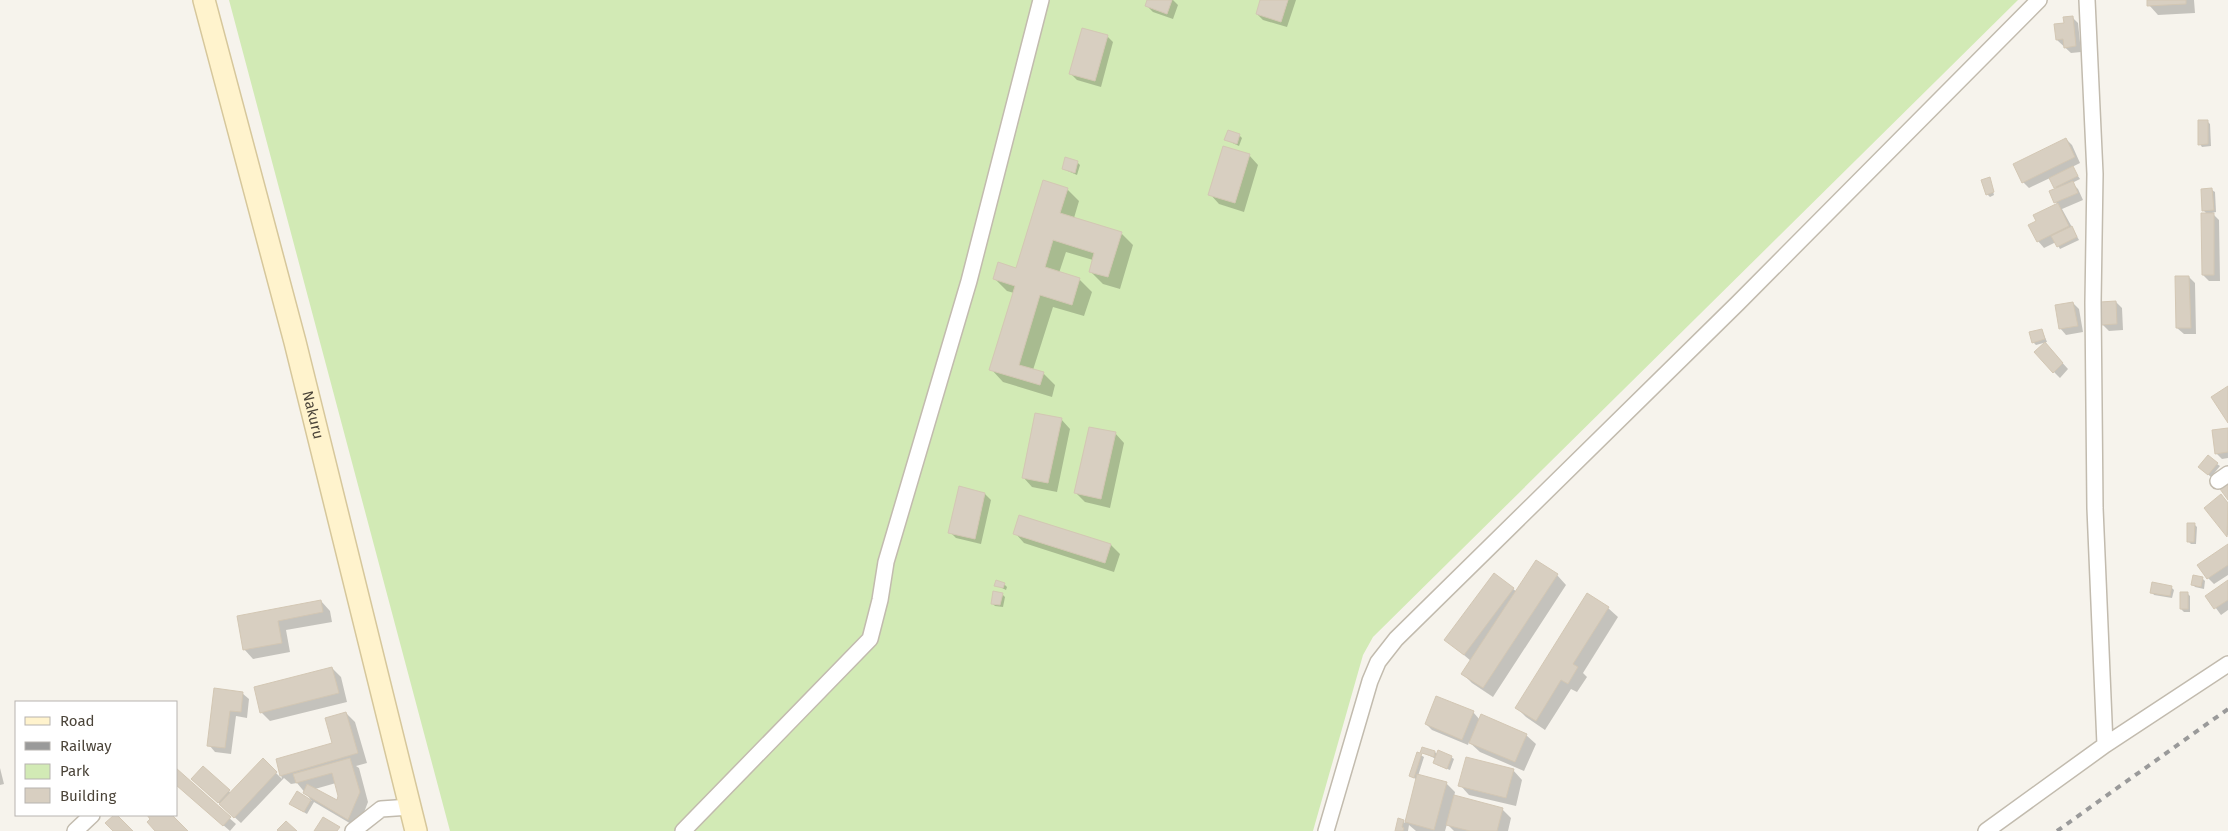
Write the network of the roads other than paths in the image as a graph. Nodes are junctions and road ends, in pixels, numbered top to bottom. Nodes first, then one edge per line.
1 (204, 0) edge
2 (1041, 0) edge
3 (2039, 0) edge
4 (2087, 0) edge
5 (2228, 664) edge
6 (2105, 745) junction
7 (410, 807) junction
8 (91, 816) edge
9 (75, 831) edge
10 (354, 831) edge
11 (416, 831) edge
12 (683, 831) edge
13 (1326, 831) edge
14 (1986, 831) edge

1 - 7 main road, Nakuru
2 - 12 street
3 - 13 street
4 - 6 street
5 - 6 street
6 - 14 street
7 - 10 street
7 - 11 main road, Nakuru
8 - 9 street

